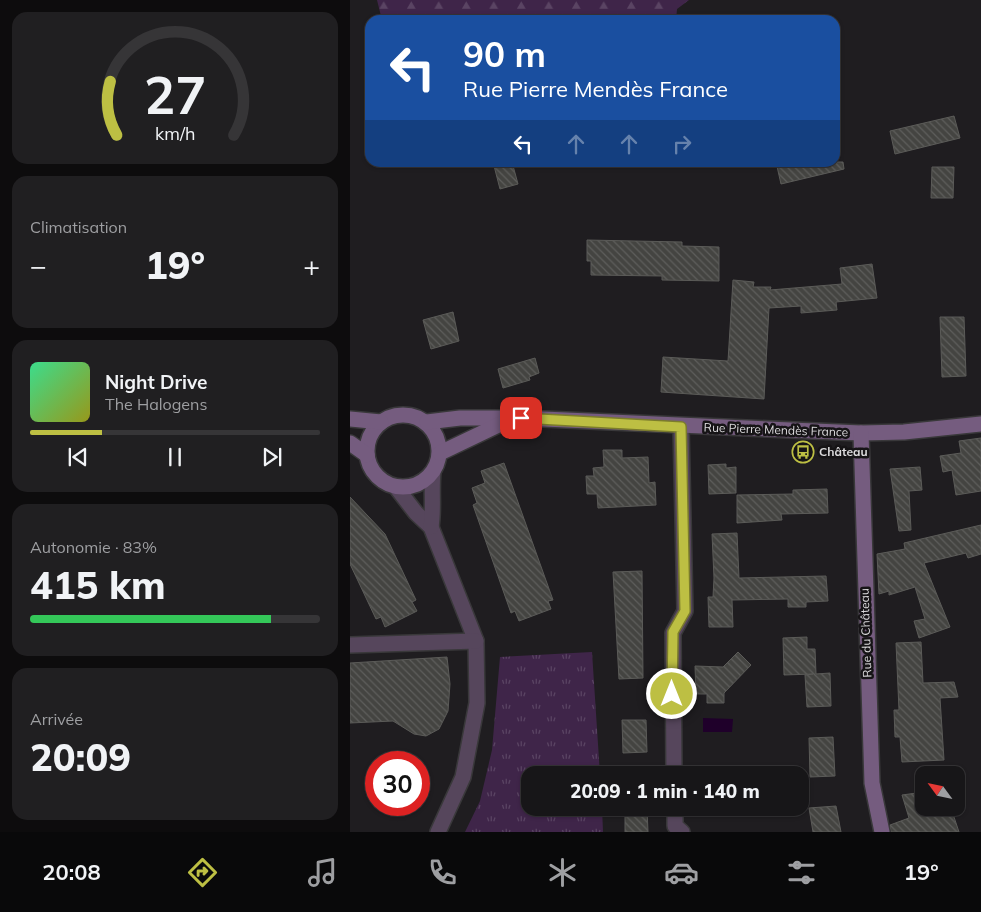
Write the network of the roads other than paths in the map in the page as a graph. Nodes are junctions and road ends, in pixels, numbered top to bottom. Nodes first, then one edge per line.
1 (350, 419) edge
2 (510, 419) junction
3 (381, 422) junction
4 (426, 422) junction
5 (981, 424) edge
6 (681, 427) junction
7 (861, 433) junction
8 (350, 443) edge
9 (440, 453) junction
10 (367, 455) junction
11 (433, 472) junction
12 (396, 487) junction
13 (431, 527) junction
14 (476, 642) junction
15 (350, 644) edge
16 (674, 766) edge
17 (675, 816) edge
18 (438, 832) edge
19 (682, 832) edge
20 (882, 832) edge

1 - 3 street
2 - 4 street, Rue Pierre Mendès France
2 - 6 street, Rue Pierre Mendès France
2 - 9 street, Rue Pierre Mendès France
3 - 4 street
3 - 10 street
4 - 9 street
5 - 7 street, Rue Pierre Mendès France
6 - 7 street, Rue Pierre Mendès France
6 - 16 street
7 - 20 street, Rue du Château
8 - 10 street
9 - 11 street
10 - 12 street
11 - 12 street
11 - 13 street
12 - 13 street
13 - 14 street
14 - 15 street
14 - 18 street
17 - 19 street

